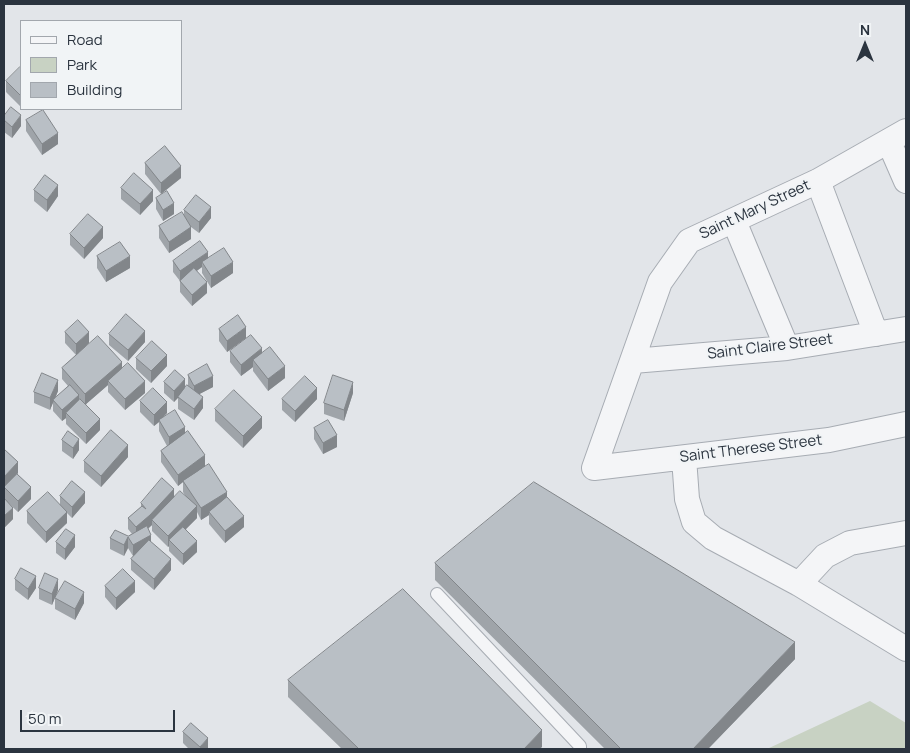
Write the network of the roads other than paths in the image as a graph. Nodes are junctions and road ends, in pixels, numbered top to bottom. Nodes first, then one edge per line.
1 (898, 136) edge
2 (818, 181) junction
3 (906, 181) edge
4 (734, 221) junction
5 (906, 329) edge
6 (876, 334) junction
7 (787, 348) junction
8 (634, 362) junction
9 (906, 424) edge
10 (684, 458) junction
11 (594, 468) joint
12 (906, 534) edge
13 (799, 584) junction
14 (436, 594) dead end
15 (906, 649) edge
16 (580, 749) edge

1 - 2 street, Saint Mary Street
1 - 3 street
2 - 4 street, Saint Mary Street
2 - 6 street
4 - 7 street
4 - 8 street, Saint Mary Street
5 - 6 street, Saint Claire Street
6 - 7 street, Saint Claire Street
7 - 8 street, Saint Claire Street
8 - 11 street, Saint Mary Street
9 - 10 street, Saint Therese Street
10 - 11 street, Saint Therese Street
10 - 13 street
12 - 13 street
13 - 15 street
14 - 16 lane

